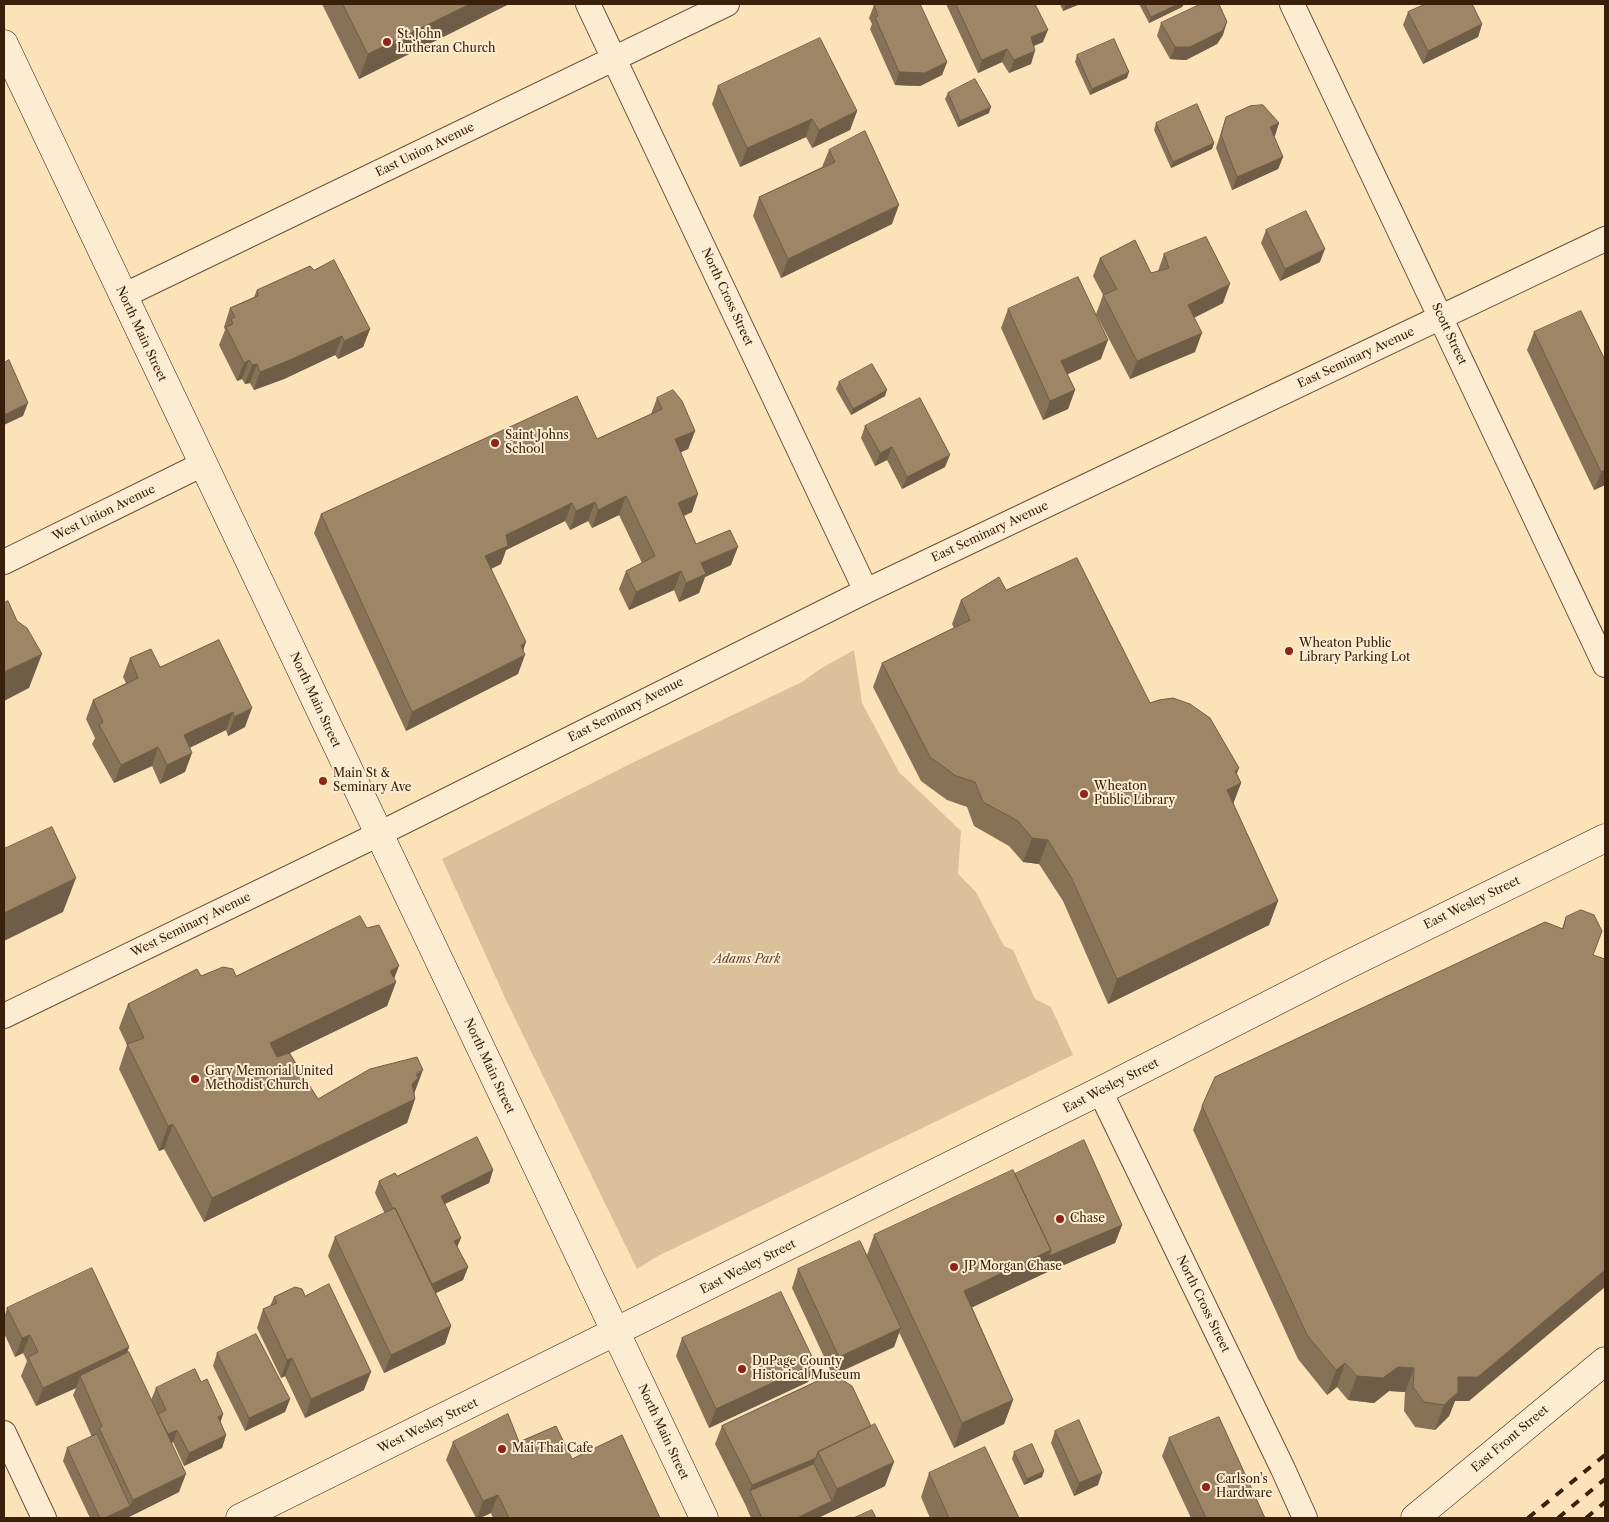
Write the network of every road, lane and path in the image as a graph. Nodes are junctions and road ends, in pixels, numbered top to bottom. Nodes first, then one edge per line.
1 (588, 4) edge
2 (727, 4) edge
3 (1292, 4) edge
4 (4, 44) edge
5 (614, 59) junction
6 (1605, 238) edge
7 (123, 296) junction
8 (1442, 318) junction
9 (203, 464) junction
10 (4, 562) edge
11 (866, 591) junction
12 (1605, 665) edge
13 (379, 834) junction
14 (1605, 838) edge
15 (4, 1016) edge
16 (1100, 1091) junction
17 (616, 1333) junction
18 (1605, 1361) edge
19 (4, 1433) edge
20 (44, 1518) edge
21 (240, 1518) edge
22 (704, 1518) edge
23 (1305, 1518) edge
24 (1415, 1518) edge

1 - 5 street, North Cross Street
2 - 5 street, East Union Avenue
3 - 8 street, Scott Street
4 - 7 street, North Main Street
5 - 7 street, East Union Avenue
5 - 11 street, North Cross Street
6 - 8 street, East Seminary Avenue
7 - 9 street, North Main Street
8 - 11 street, East Seminary Avenue
8 - 12 street, Scott Street
9 - 10 street, West Union Avenue
9 - 13 street, North Main Street
11 - 13 street, East Seminary Avenue
13 - 15 street, West Seminary Avenue
13 - 17 street, North Main Street
14 - 16 street, East Wesley Street
16 - 17 street, East Wesley Street
16 - 23 street, North Cross Street
17 - 21 street, West Wesley Street
17 - 22 street, North Main Street
18 - 24 street, East Front Street
19 - 20 street

